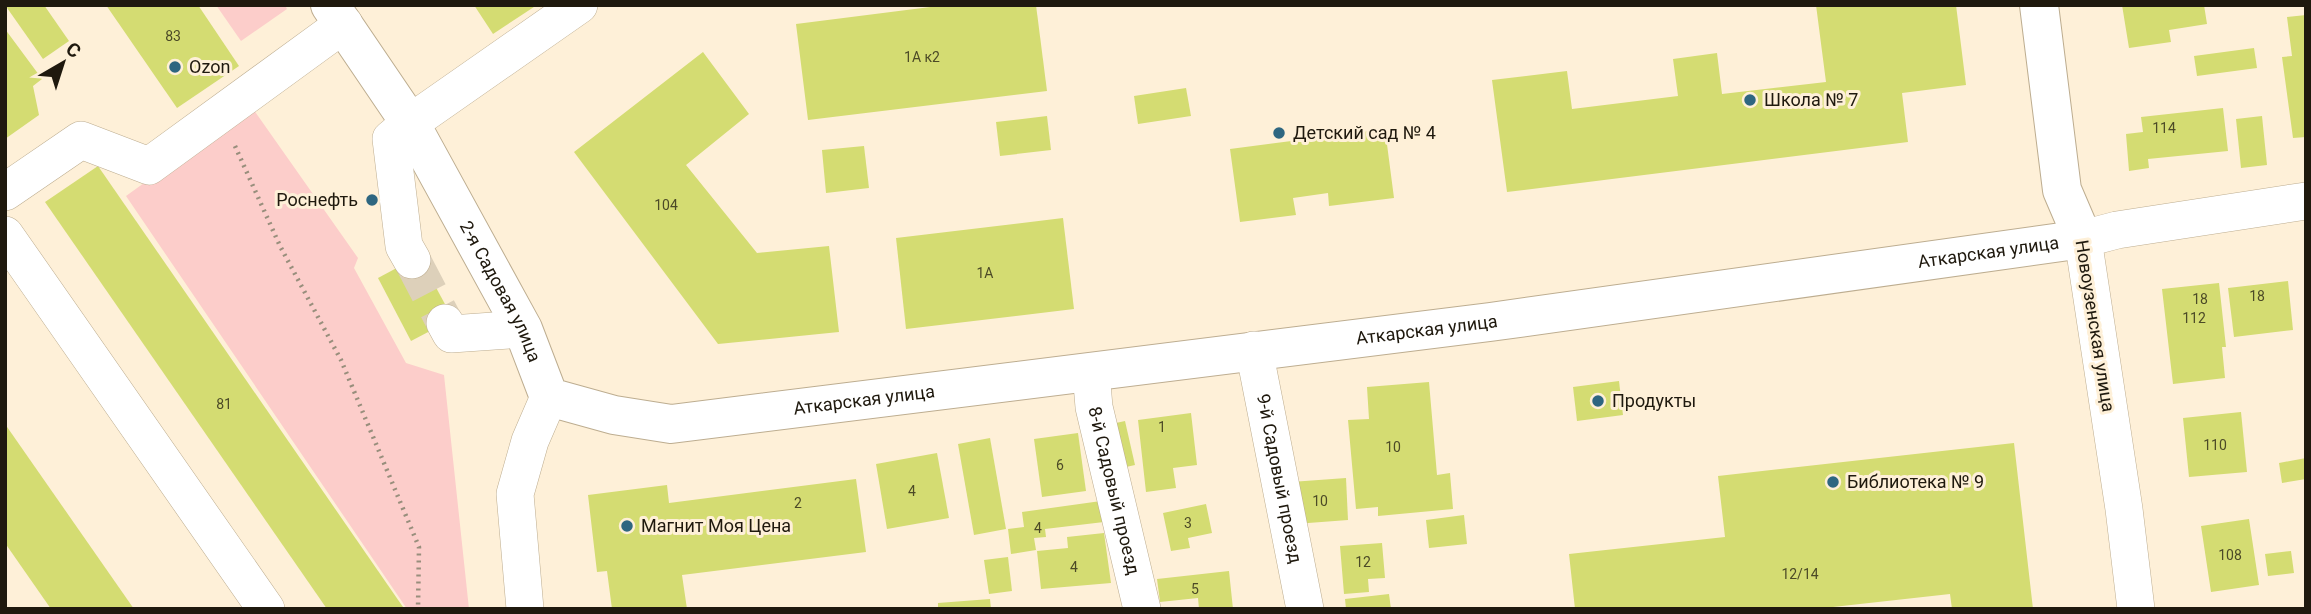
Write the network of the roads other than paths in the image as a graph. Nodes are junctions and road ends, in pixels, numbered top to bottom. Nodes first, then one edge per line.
1 (579, 5) edge
2 (2039, 5) edge
3 (337, 15) edge
4 (410, 123) junction
5 (5, 192) edge
6 (2306, 201) edge
7 (5, 235) edge
8 (2083, 239) junction
9 (412, 260) tunnel mouth
10 (445, 323) tunnel mouth
11 (523, 329) junction
12 (1254, 350) junction
13 (1091, 372) junction
14 (549, 397) junction
15 (267, 609) edge
16 (525, 609) edge
17 (1142, 609) edge
18 (1305, 609) edge
19 (2136, 609) edge

1 - 4 street
2 - 8 main road, Новоузенская улица
3 - 4 main road, 2-я Садовая улица
3 - 5 street
4 - 9 street
4 - 11 main road, 2-я Садовая улица
6 - 8 street, Аткарская улица
7 - 15 street
8 - 12 main road, Аткарская улица
8 - 19 street, Новоузенская улица
10 - 11 street
11 - 14 main road, 2-я Садовая улица
12 - 13 main road, Аткарская улица
12 - 18 street, 9-й Садовый проезд
13 - 14 main road, Аткарская улица
13 - 17 street, 8-й Садовый проезд
14 - 16 street

